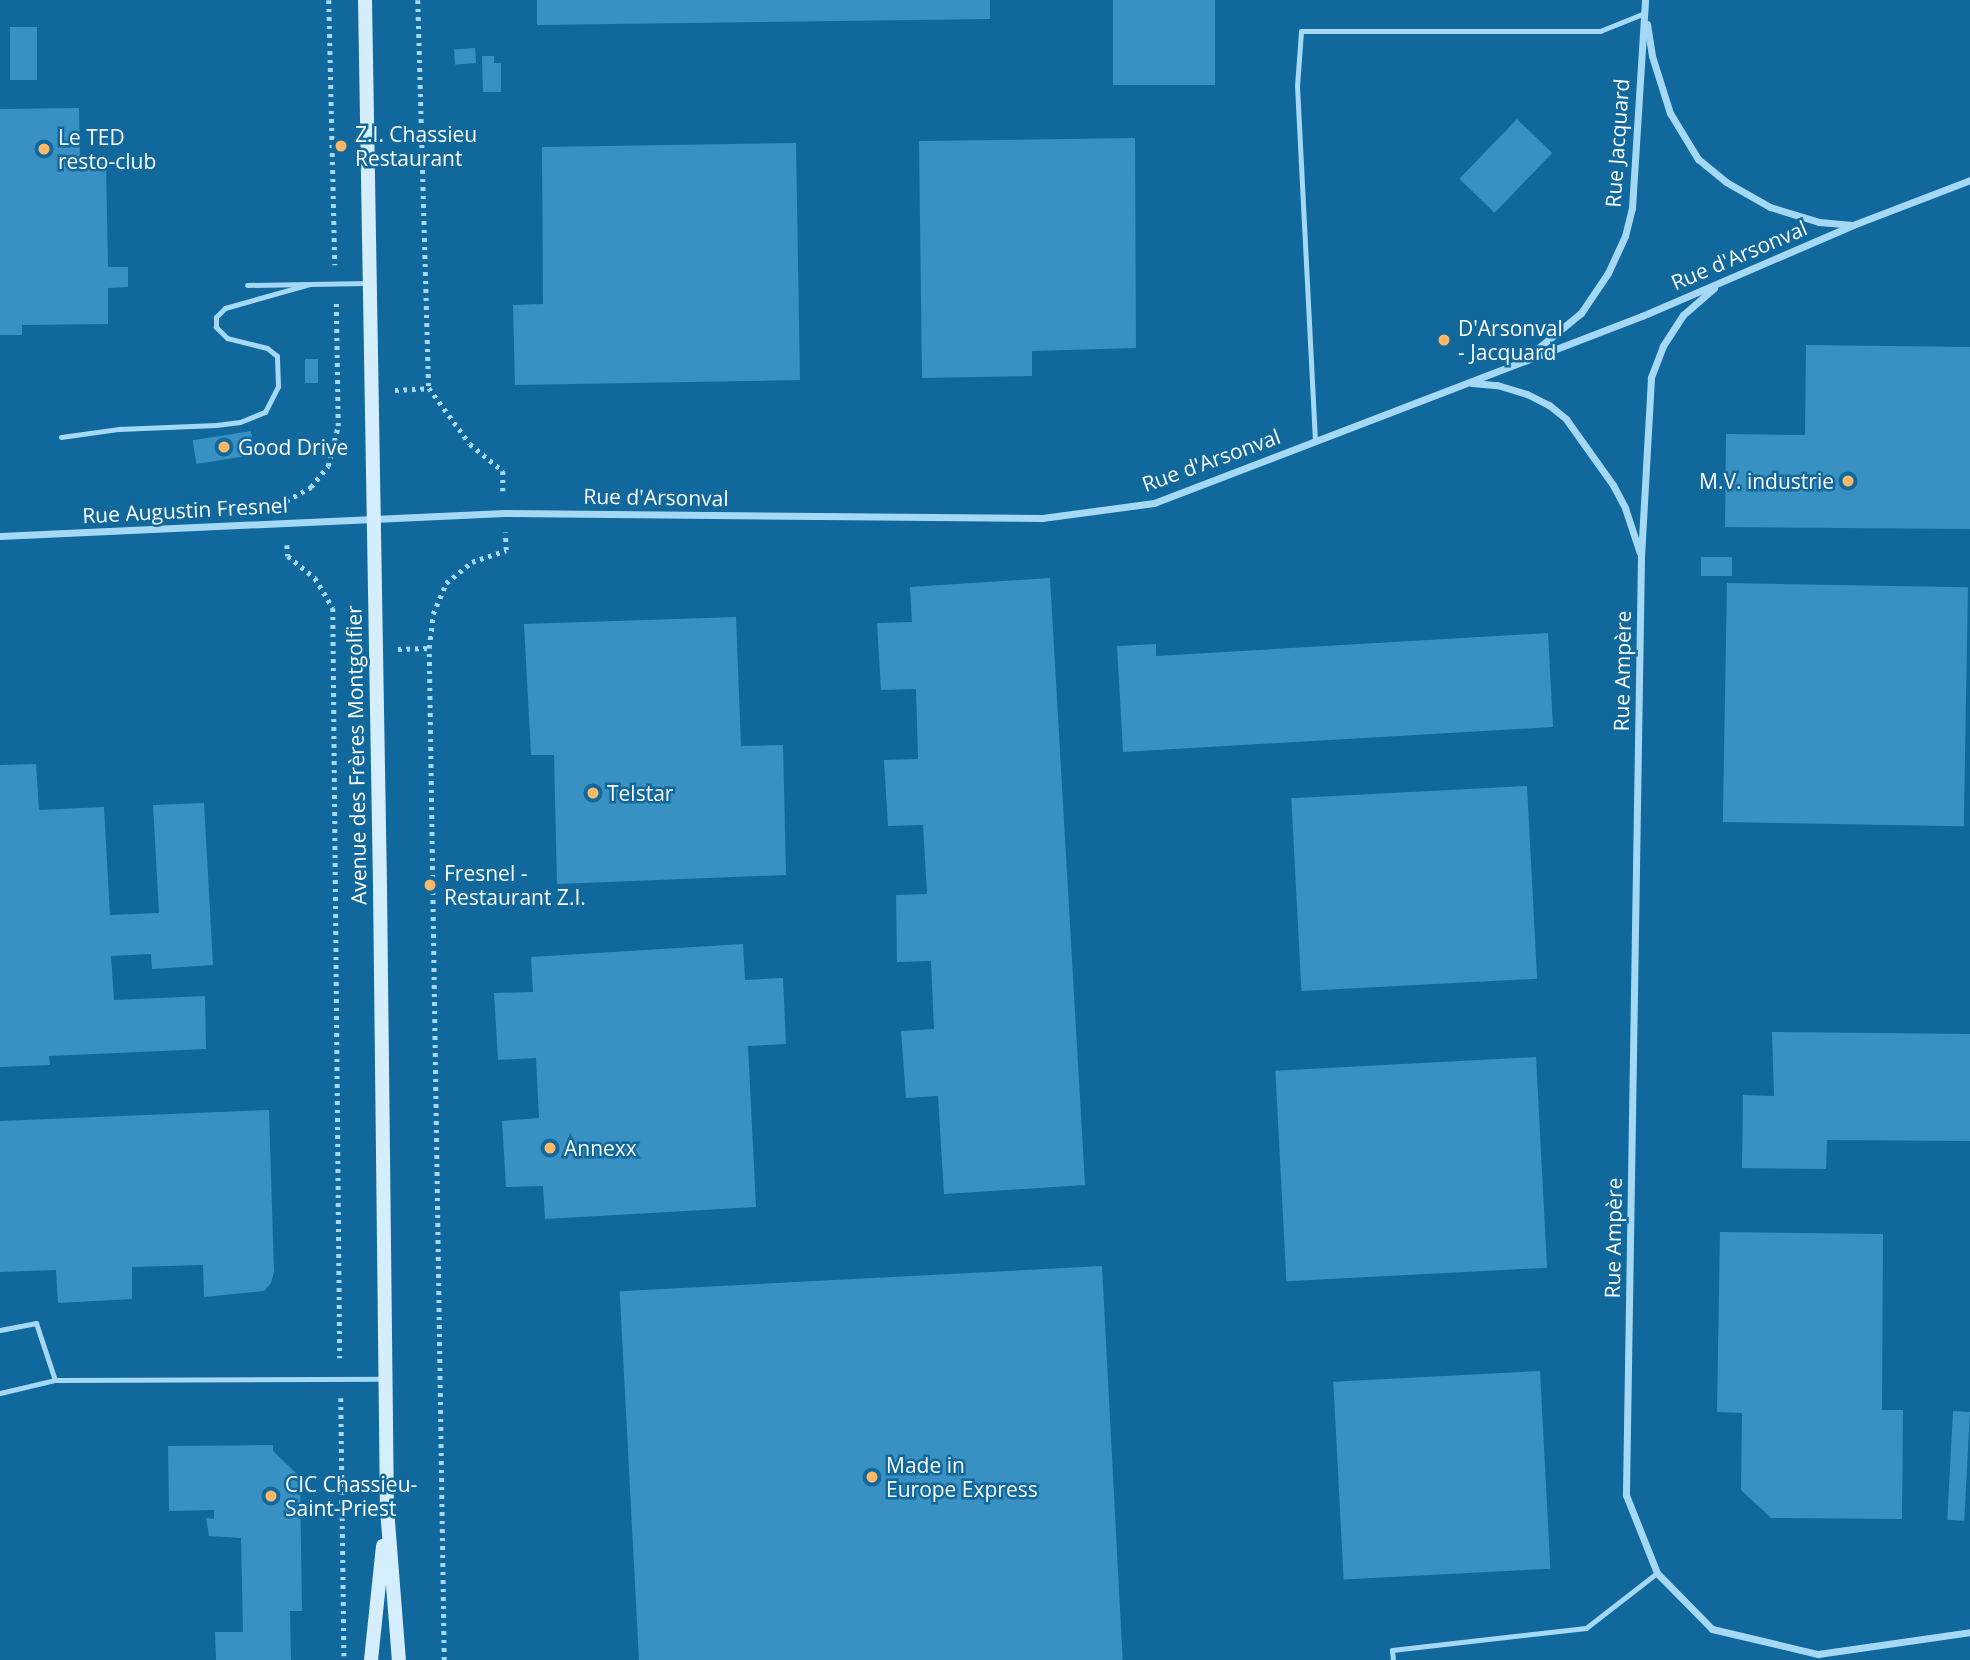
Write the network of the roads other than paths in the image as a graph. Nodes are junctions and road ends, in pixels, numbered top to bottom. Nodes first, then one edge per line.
1 (365, 0) edge
2 (1645, 0) edge
3 (1645, 13) junction
4 (1970, 180) edge
5 (1853, 225) junction
6 (1725, 280) junction
7 (369, 283) junction
8 (310, 284) junction
9 (247, 285) dead end
10 (1523, 360) junction
11 (1465, 384) junction
12 (61, 437) dead end
13 (1315, 441) junction
14 (372, 517) junction
15 (0, 536) edge
16 (1641, 556) junction
17 (0, 1330) edge
18 (385, 1379) junction
19 (55, 1380) junction
20 (0, 1393) edge
21 (387, 1510) junction
22 (1657, 1573) junction
23 (1970, 1632) edge
24 (371, 1660) edge
25 (399, 1660) edge
26 (1393, 1660) edge

1 - 7 street, Avenue des Frères Montgolfier
2 - 3 street, Rue Jacquard
3 - 5 street, Rue Jacquard
3 - 10 street, Rue Jacquard
3 - 13 lane
4 - 5 street, Rue d'Arsonval
5 - 6 street, Rue d'Arsonval
6 - 10 street, Rue d'Arsonval
6 - 16 street, Rue Ampère
7 - 8 lane
7 - 14 street, Avenue des Frères Montgolfier
8 - 9 lane
8 - 12 lane
10 - 11 street, Rue d'Arsonval
11 - 13 street, Rue d'Arsonval
11 - 16 street, Rue Ampère
13 - 14 street, Rue d'Arsonval
14 - 15 street, Rue Augustin Fresnel
14 - 18 street, Avenue des Frères Montgolfier
16 - 22 street, Rue Ampère
17 - 19 lane
18 - 19 lane
18 - 21 street, Avenue des Frères Montgolfier
19 - 20 lane
21 - 24 street, Avenue des Frères Montgolfier
21 - 25 street, Avenue des Frères Montgolfier
22 - 23 street, Rue Ampère
22 - 26 lane

